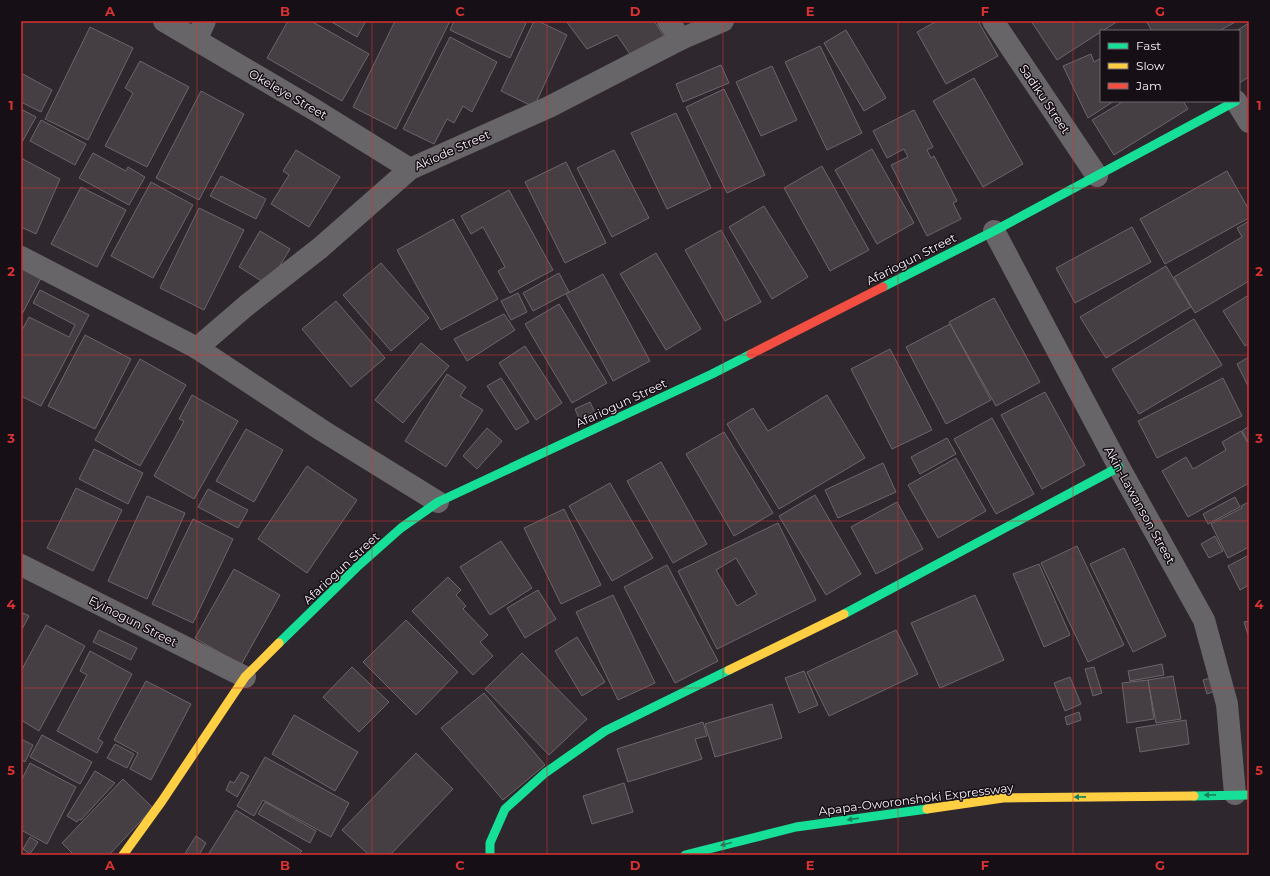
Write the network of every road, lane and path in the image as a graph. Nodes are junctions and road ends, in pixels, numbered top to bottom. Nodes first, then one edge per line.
1 (164, 21) edge
2 (668, 21) edge
3 (723, 21) edge
4 (993, 21) edge
5 (200, 31) edge
6 (681, 39) junction
7 (1240, 101) edge
8 (1233, 102) edge
9 (1249, 122) edge
10 (410, 169) junction
11 (1097, 176) junction
12 (994, 231) junction
13 (21, 257) edge
14 (197, 348) junction
15 (1119, 467) junction
16 (438, 502) junction
17 (21, 565) edge
18 (245, 677) junction
19 (1242, 795) edge
20 (123, 855) edge
21 (490, 855) edge
22 (685, 855) edge

1 - 5 street, Okeleye Street
2 - 6 street
3 - 6 street, Akiode Street
4 - 11 street, Sadiku Street
5 - 10 street, Okeleye Street
6 - 10 street, Akiode Street
7 - 9 street
8 - 11 street, Afariogun Street
10 - 14 street, Akiode Street
11 - 12 street, Afariogun Street
12 - 15 street, Akin-Lawanson Street
12 - 16 street, Afariogun Street
13 - 14 street
14 - 16 street
15 - 19 street, Akin-Lawanson Street
15 - 21 street
16 - 18 street, Afariogun Street
17 - 18 street, Eyinogun Street
18 - 20 street, Afariogun Street
19 -> 22 street, Apapa-Oworonshoki Expressway

